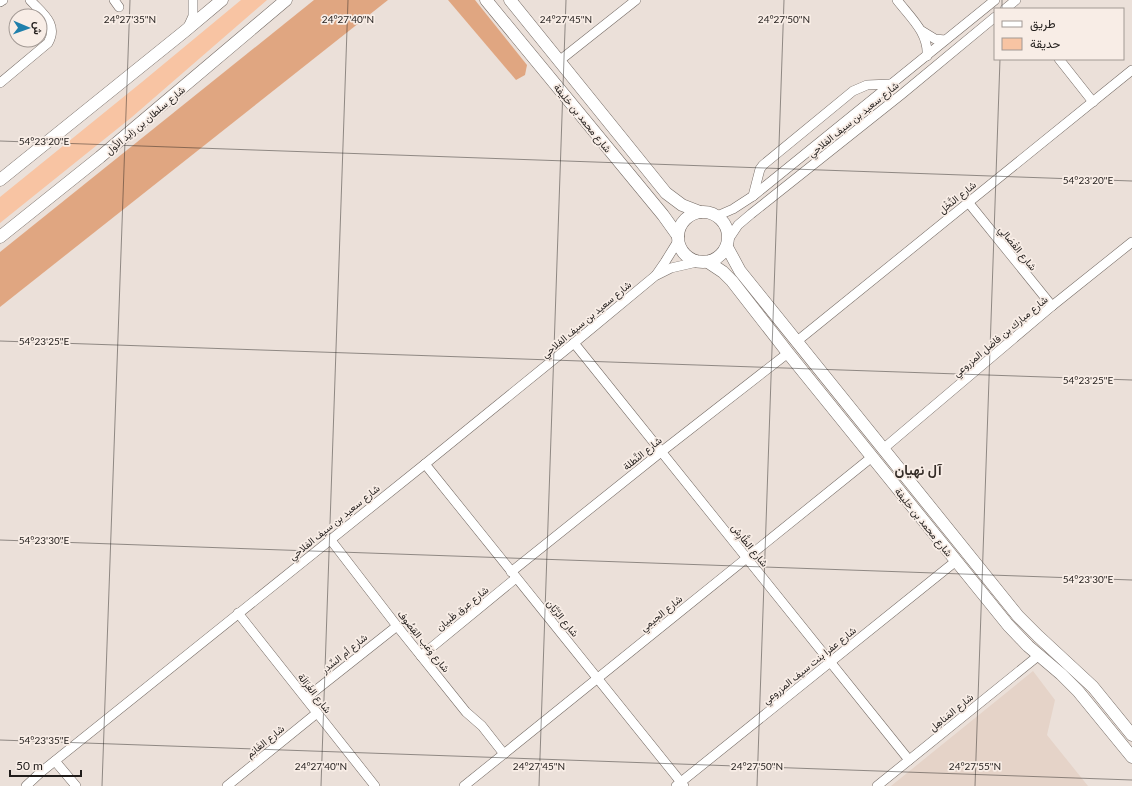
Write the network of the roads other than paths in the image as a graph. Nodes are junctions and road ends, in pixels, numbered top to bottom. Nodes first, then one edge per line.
1 (3, 0) edge
2 (30, 0) edge
3 (193, 0) edge
4 (222, 0) edge
5 (286, 0) edge
6 (486, 0) edge
7 (510, 0) edge
8 (636, 0) edge
9 (897, 0) edge
10 (995, 0) edge
11 (0, 2) edge
12 (994, 18) edge
13 (187, 29) junction
14 (921, 30) junction
15 (945, 40) junction
16 (927, 56) junction
17 (1060, 60) edge
18 (559, 61) junction
19 (1132, 70) edge
20 (0, 83) edge
21 (891, 84) junction
22 (1093, 102) junction
23 (0, 180) edge
24 (753, 196) junction
25 (968, 202) junction
26 (700, 212) junction
27 (717, 216) junction
28 (0, 236) edge
29 (678, 238) junction
30 (1132, 242) edge
31 (728, 243) junction
32 (703, 262) junction
33 (655, 276) junction
34 (1052, 306) junction
35 (796, 342) junction
36 (574, 343) junction
37 (788, 353) junction
38 (883, 449) junction
39 (661, 452) junction
40 (872, 457) junction
41 (425, 464) junction
42 (330, 539) junction
43 (747, 558) junction
44 (956, 561) junction
45 (514, 575) junction
46 (238, 613) junction
47 (397, 626) junction
48 (421, 656) junction
49 (1038, 656) junction
50 (830, 662) junction
51 (597, 678) junction
52 (306, 698) junction
53 (317, 713) junction
54 (1132, 735) edge
55 (504, 754) junction
56 (1132, 757) edge
57 (909, 760) junction
58 (55, 761) junction
59 (680, 785) edge
60 (26, 786) edge
61 (76, 786) edge
62 (227, 786) edge
63 (375, 786) edge
64 (464, 786) edge
65 (877, 786) edge

1 - 11 street
2 - 20 street
3 - 13 street
4 - 13 main road
5 - 28 main road, شارع سلطان بن زايد الأول
6 - 29 main road, شارع محمد بن خليفة
7 - 18 main road, شارع محمد بن خليفة
8 - 18 street
9 - 14 street
10 - 15 street, شارع سعيد بن سيف الفلاحي
12 - 31 street, شارع سعيد بن سيف الفلاحي
13 - 23 main road
14 - 15 street
14 - 16 street
15 - 16 street, شارع سعيد بن سيف الفلاحي
16 - 21 street, شارع سعيد بن سيف الفلاحي
17 - 22 street
18 - 26 main road, شارع محمد بن خليفة
19 - 22 street, شارع النَّخْل
21 - 24 street, شارع سعيد بن سيف الفلاحي
21 - 24 street, شارع سعيد بن سيف الفلاحي
22 - 25 street, شارع النَّخْل
24 - 27 street, شارع سعيد بن سيف الفلاحي
25 - 34 street, شارع القْصَالِي
25 - 35 street, شارع النَّخْل
26 - 27 main road
26 - 29 main road
27 - 31 main road
29 - 32 main road
29 - 33 street, شارع سعيد بن سيف الفلاحي
30 - 34 street, شارع مبارك بن فاضل المزروعي
31 - 32 main road
31 - 35 main road, شارع محمد بن خليفة
32 - 33 street, شارع سعيد بن سيف الفلاحي
32 - 37 main road, شارع محمد بن خليفة
33 - 36 street, شارع سعيد بن سيف الفلاحي
34 - 38 street, شارع مبارك بن فاضل المزروعي
35 - 38 main road, شارع محمد بن خليفة
36 - 39 street, شارع الطَّارِش
36 - 41 street, شارع سعيد بن سيف الفلاحي
37 - 39 street, شارع النَّطلة
37 - 40 main road, شارع محمد بن خليفة
38 - 54 main road, شارع محمد بن خليفة
39 - 43 street, شارع الطَّارِش
39 - 45 street, شارع النَّطلة
40 - 43 street, شارع الجيمي
40 - 44 main road, شارع محمد بن خليفة
41 - 42 street, شارع سعيد بن سيف الفلاحي
41 - 45 street, شارع الرَّيَّان
42 - 46 street, شارع سعيد بن سيف الفلاحي
42 - 47 street, شارع وَعَب القِصُوف
43 - 50 street, شارع الطَّارِش
43 - 51 street, شارع الجيمي
44 - 49 main road, شارع محمد بن خليفة
44 - 50 street, شارع عفرا بنت سيف المزروعي
45 - 48 street, شارع عِرق ظَبيان
45 - 51 street, شارع الرَّيَّان
46 - 52 street, شارع الغَزَالَة
46 - 58 street, شارع سعيد بن سيف الفلاحي
47 - 48 street, شارع وَعَب القِصُوف
47 - 52 street, شارع أم السِّدِر
48 - 55 street, شارع وَعَب القِصُوف
49 - 56 main road, شارع محمد بن خليفة
49 - 57 street, شارع المَناهِل
50 - 57 street, شارع الطَّارِش
50 - 59 street, شارع عفرا بنت سيف المزروعي
51 - 55 street, شارع الجيمي
51 - 59 street, شارع الرَّيَّان
52 - 53 street, شارع الغَزَالَة
53 - 62 street, شارع الغَانِم
53 - 63 street, شارع الغَزَالَة
55 - 64 street, شارع الجيمي
57 - 65 street, شارع المَناهِل
58 - 60 street, شارع سعيد بن سيف الفلاحي
58 - 61 street

